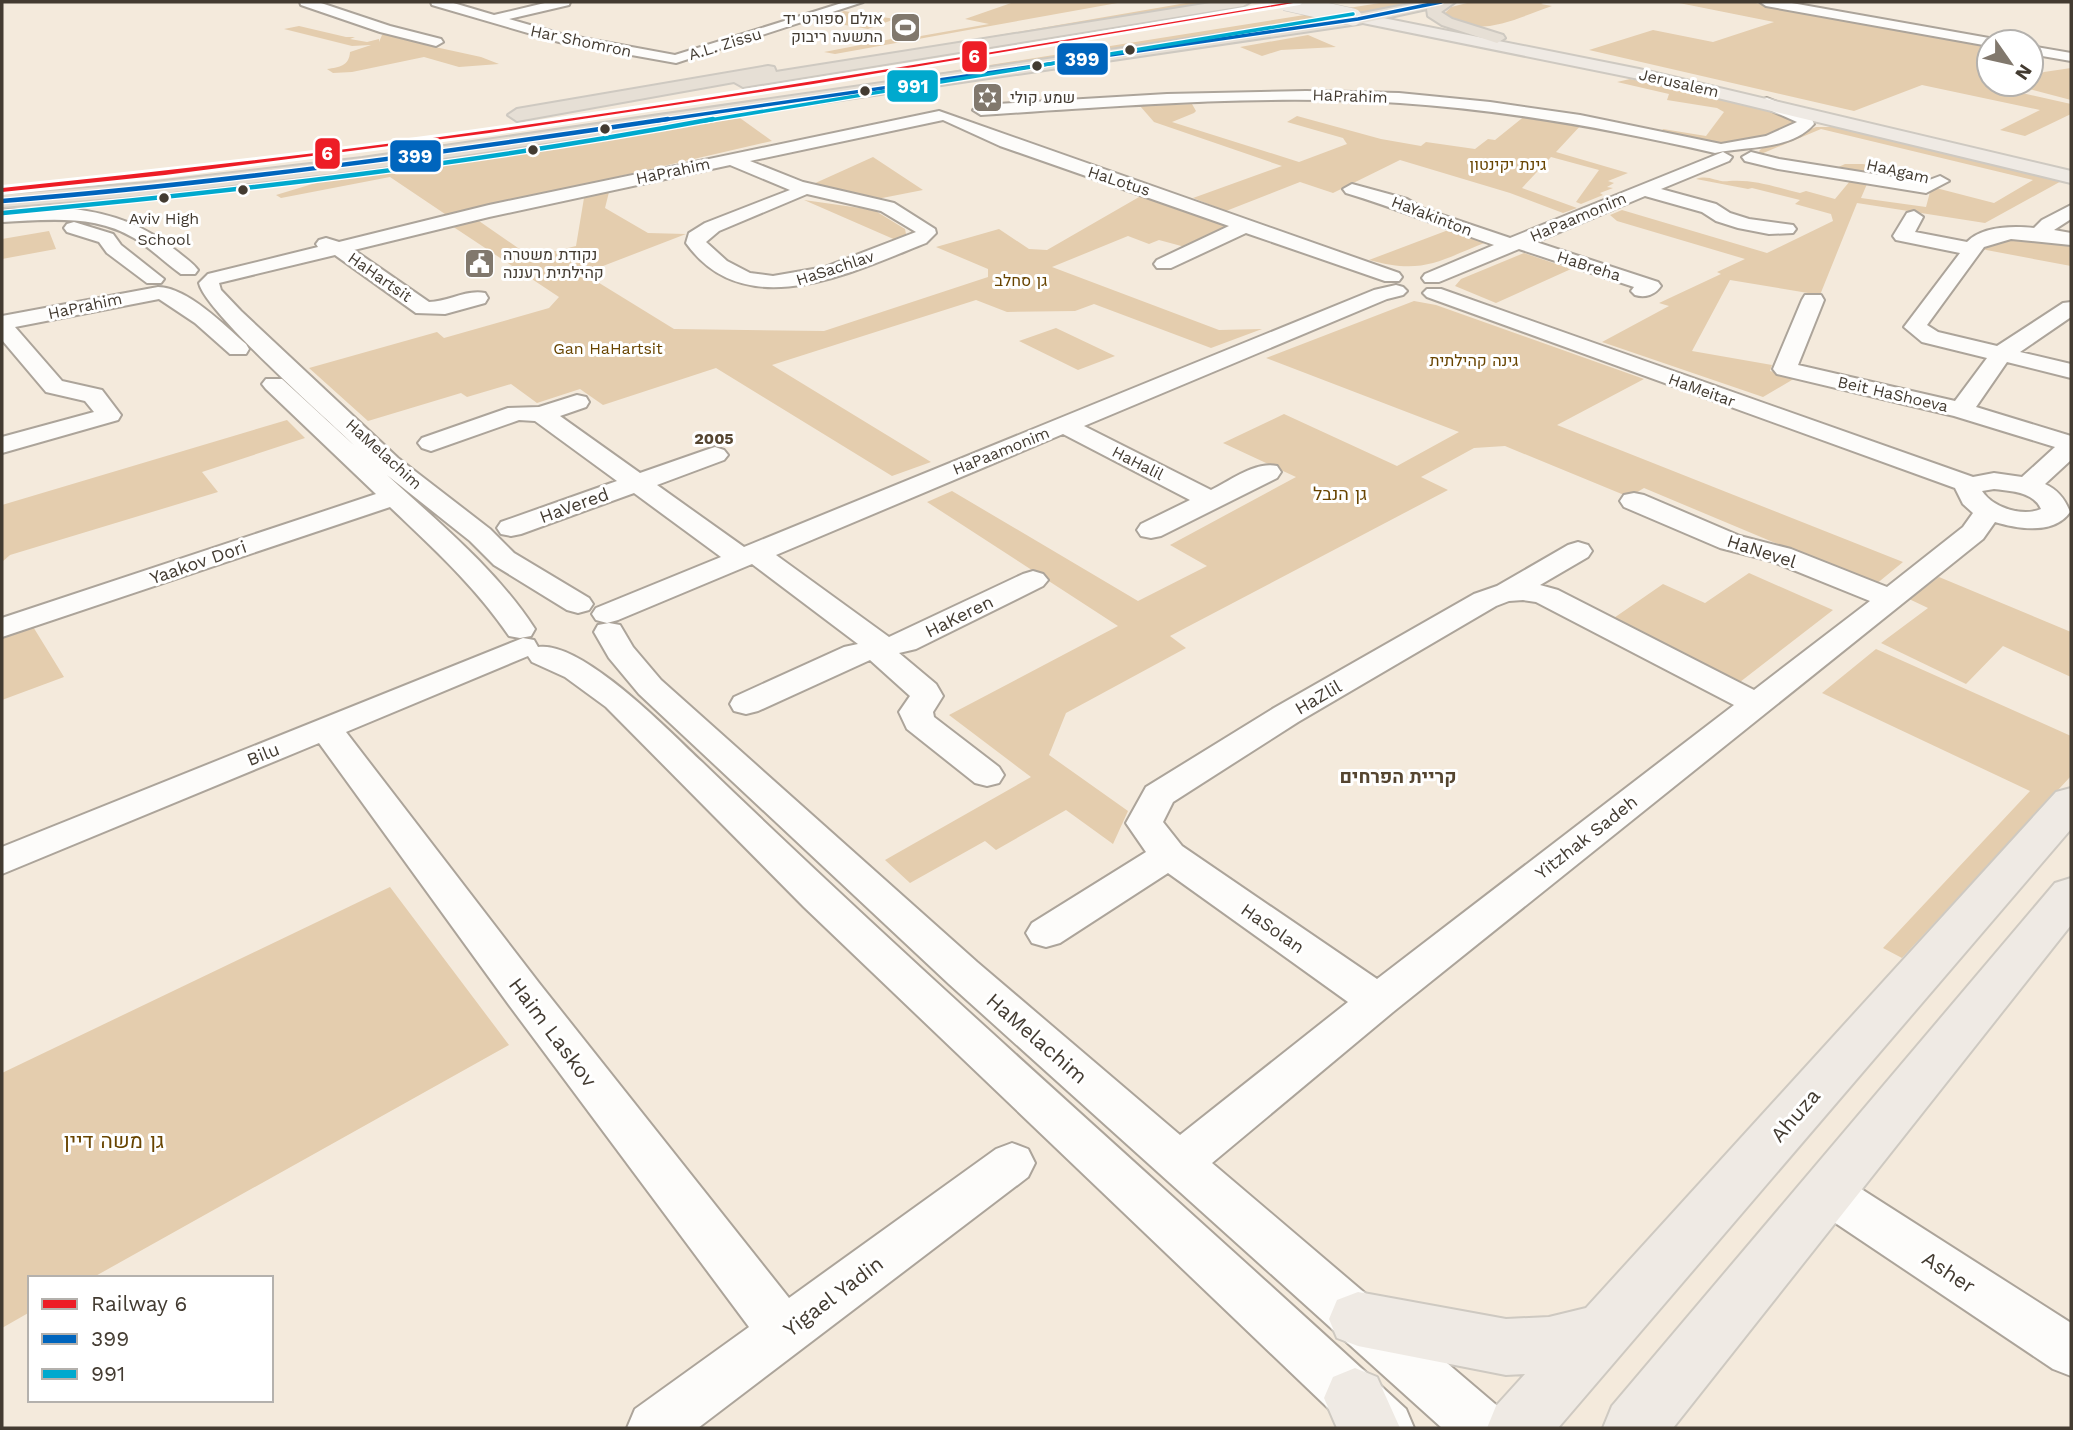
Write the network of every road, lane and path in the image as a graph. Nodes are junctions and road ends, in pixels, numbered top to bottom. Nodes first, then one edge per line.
1 (306, 2) edge
2 (437, 2) edge
3 (564, 2) edge
4 (858, 2) edge
5 (1173, 2) edge
6 (1243, 2) edge
7 (1285, 2) edge
8 (1337, 2) edge
9 (1441, 2) edge
10 (1448, 2) edge
11 (1766, 2) edge
12 (1782, 2) edge
13 (1384, 12) junction
14 (1354, 13) edge
15 (492, 19) junction
16 (1894, 25) junction
17 (1298, 27) junction
18 (1409, 30) junction
19 (1497, 38) junction
20 (1975, 39) edge
21 (436, 41) dead end
22 (2045, 52) edge
23 (2071, 57) edge
24 (672, 58) joint
25 (1766, 103) junction
26 (981, 112) junction
27 (945, 118) junction
28 (601, 128) junction
29 (991, 135) junction
30 (1722, 150) junction
31 (730, 159) junction
32 (2071, 167) edge
33 (1818, 171) junction
34 (2071, 177) edge
35 (797, 186) junction
36 (1352, 189) dead end
37 (1644, 190) junction
38 (2, 201) edge
39 (1709, 208) junction
40 (2071, 211) edge
41 (2, 216) edge
42 (1766, 217) dead end
43 (1914, 217) dead end
44 (2, 223) edge
45 (1247, 225) junction
46 (1786, 229) dead end
47 (2038, 235) junction
48 (2071, 239) edge
49 (1514, 244) junction
50 (331, 245) junction
51 (1972, 249) junction
52 (1164, 264) dead end
53 (204, 276) junction
54 (1394, 284) junction
55 (1433, 286) junction
56 (156, 287) junction
57 (1642, 291) dead end
58 (477, 299) dead end
59 (1813, 300) dead end
60 (2071, 308) edge
61 (5, 323) edge
62 (2001, 354) junction
63 (2071, 371) edge
64 (577, 402) dead end
65 (1961, 410) junction
66 (541, 414) junction
67 (1064, 425) junction
68 (431, 443) dead end
69 (2, 445) edge
70 (2071, 445) edge
71 (715, 455) dead end
72 (1268, 471) dead end
73 (637, 483) junction
74 (2027, 487) junction
75 (395, 496) junction
76 (1980, 498) junction
77 (1211, 500) junction
78 (1634, 501) dead end
79 (2059, 519) edge
80 (511, 528) dead end
81 (1151, 530) dead end
82 (1578, 551) dead end
83 (748, 555) junction
84 (1034, 580) dead end
85 (1509, 590) junction
86 (1891, 599) junction
87 (578, 604) junction
88 (608, 623) junction
89 (2, 628) edge
90 (529, 644) junction
91 (884, 648) junction
92 (746, 704) dead end
93 (1756, 704) junction
94 (326, 729) junction
95 (987, 775) dead end
96 (2071, 802) edge
97 (1144, 823) joint
98 (1169, 855) junction
99 (2, 862) edge
100 (2071, 894) edge
101 (1046, 933) dead end
102 (1378, 1001) junction
103 (1180, 1162) junction
104 (1012, 1163) dead end
105 (1827, 1192) junction
106 (1358, 1319) junction
107 (1604, 1331) junction
108 (785, 1332) junction
109 (2071, 1352) edge
110 (1370, 1418) edge
111 (1643, 1422) edge
112 (654, 1428) edge
113 (1482, 1428) edge
114 (1518, 1428) edge

1 - 21 street
2 - 15 street, Har Shomron
3 - 15 street
4 - 24 street, A.L. Zissu
5 - 6 highway
7 - 14 main road, Jerusalem, bridge
8 - 13 main road, Jerusalem
9 - 13 highway
10 - 19 highway
11 - 16 street
12 - 16 street
13 - 14 highway
13 - 19 main road, Jerusalem
14 - 17 highway
14 - 18 main road, Jerusalem
14 - 28 highway
15 - 24 street, Har Shomron
16 - 20 street
17 - 18 highway
17 - 28 highway
18 - 25 main road, Jerusalem
19 - 32 main road, Jerusalem
22 - 23 street
25 - 30 street, HaPaamonim
25 - 34 main road, Jerusalem
26 - 27 street, HaPrahim
26 - 29 street
26 - 30 street, HaPrahim
27 - 29 street, HaLotus
27 - 31 street, HaPrahim
28 - 38 highway
29 - 45 street, HaLotus
30 - 33 street, HaAgam
30 - 37 street, HaPaamonim
31 - 35 street, HaSachlav
31 - 50 street, HaPrahim
33 - 33 street, HaAgam
35 - 35 street, HaSachlav
36 - 49 street, HaYakinton
37 - 39 street
37 - 49 street, HaPaamonim
39 - 42 street
39 - 46 street
40 - 47 street
41 - 53 street, HaMelachim
43 - 51 street
44 - 56 street, HaMelachim
45 - 52 street
45 - 54 street, HaLotus
47 - 48 street
47 - 51 street
49 - 55 street, HaPaamonim
49 - 57 street, HaBreha
50 - 53 street, HaPrahim
50 - 58 street, HaHartsit
51 - 62 street
53 - 56 street, HaPrahim
53 - 87 street, HaMelachim
54 - 55 street
54 - 67 street, HaPaamonim
55 - 76 street, HaMeitar
56 - 61 street, HaPrahim
56 - 75 street, HaMelachim
59 - 65 street, Beit HaShoeva
60 - 62 street
61 - 69 street
62 - 63 street
62 - 65 street
64 - 66 street
65 - 70 street, Beit HaShoeva
66 - 68 street
66 - 73 street, HaVered
67 - 77 street, HaHalil
67 - 83 street, HaPaamonim
70 - 74 street
71 - 73 street, HaVered
72 - 77 street
73 - 80 street, HaVered
73 - 83 street, HaVered
74 - 76 street
74 - 79 street
75 - 89 street, Yaakov Dori
75 - 90 street, HaMelachim
76 - 79 street, HaMeitar
76 - 86 street, Yitzhak Sadeh
77 - 81 street
78 - 86 street, HaNevel
82 - 85 street, HaZlil
83 - 88 street, HaPaamonim
83 - 91 street
84 - 91 street, HaKeren
85 - 93 street
85 - 97 street, HaZlil
86 - 93 street, Yitzhak Sadeh
87 - 88 street, HaMelachim
87 - 90 street
88 - 90 street, HaPaamonim
88 - 103 street, HaMelachim
90 - 94 street, Bilu
90 - 110 street, HaMelachim
91 - 92 street, HaKeren
91 - 95 street
93 - 102 street, Yitzhak Sadeh
94 - 99 street, Bilu
94 - 108 street, Haim Laskov
96 - 107 main road, Ahuza
97 - 98 street, HaSolan
98 - 101 street
98 - 102 street, HaSolan
100 - 105 main road
102 - 103 street, Yitzhak Sadeh
103 - 106 street, HaMelachim
104 - 108 street, Yigael Yadin
105 - 109 street, Asher
105 - 111 main road
106 - 107 main road
106 - 113 street, HaMelachim
107 - 114 main road, Ahuza
108 - 112 street, Yigael Yadin

